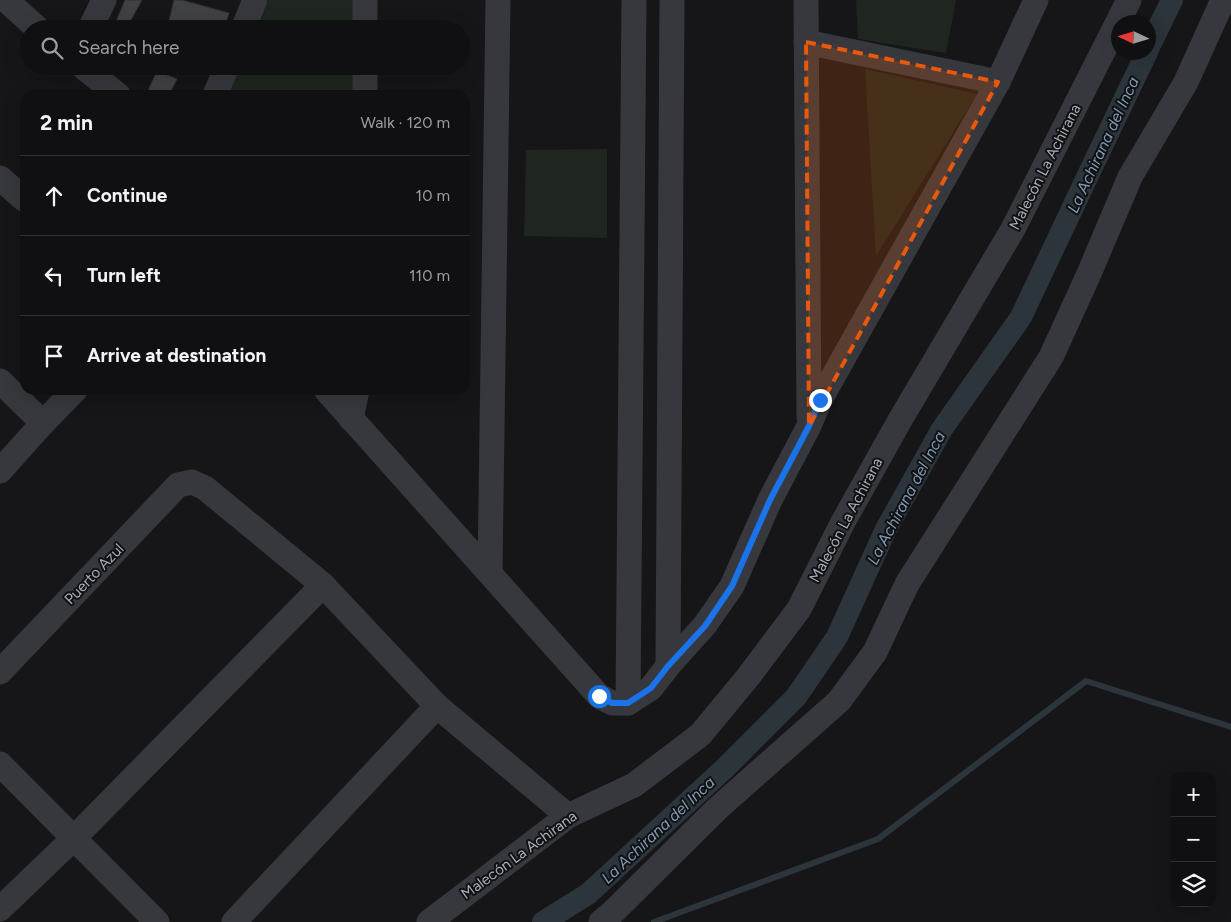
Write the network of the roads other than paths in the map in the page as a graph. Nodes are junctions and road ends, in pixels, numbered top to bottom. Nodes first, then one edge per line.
1 (6, 0) edge
2 (104, 0) edge
3 (255, 0) edge
4 (365, 0) edge
5 (498, 0) edge
6 (634, 0) edge
7 (672, 0) edge
8 (806, 0) edge
9 (1036, 0) edge
10 (1129, 0) edge
11 (1224, 0) edge
12 (28, 20) edge
13 (94, 20) edge
14 (247, 20) edge
15 (365, 20) edge
16 (806, 42) junction
17 (93, 75) edge
18 (223, 75) edge
19 (365, 75) edge
20 (998, 82) junction
21 (112, 90) edge
22 (216, 90) edge
23 (364, 90) edge
24 (0, 178) edge
25 (20, 196) edge
26 (0, 381) edge
27 (70, 395) edge
28 (330, 395) edge
29 (356, 395) edge
30 (350, 419) junction
31 (43, 423) junction
32 (809, 426) junction
33 (0, 471) edge
34 (490, 572) junction
35 (323, 585) junction
36 (668, 666) junction
37 (0, 672) edge
38 (628, 703) junction
39 (437, 706) junction
40 (0, 764) edge
41 (568, 816) junction
42 (74, 838) junction
43 (0, 909) edge
44 (157, 922) edge
45 (234, 922) edge
46 (429, 922) edge
47 (601, 922) edge

1 - 12 street
2 - 13 street
3 - 14 street
4 - 15 street
5 - 34 street
6 - 38 street
7 - 36 street
8 - 16 street
9 - 20 street
10 - 41 street, Malecón La Achirana
11 - 47 street
16 - 20 street
16 - 32 street
17 - 21 street
18 - 22 street
19 - 23 street
20 - 32 street
24 - 25 street
26 - 31 street
27 - 31 street
28 - 30 street
29 - 30 street
30 - 34 street
31 - 33 street
32 - 36 street
34 - 38 street
35 - 37 street, Puerto Azul
35 - 39 street
35 - 42 street
36 - 38 street
39 - 41 street
39 - 45 street
40 - 42 street
41 - 46 street, Malecón La Achirana
42 - 43 street
42 - 44 street

